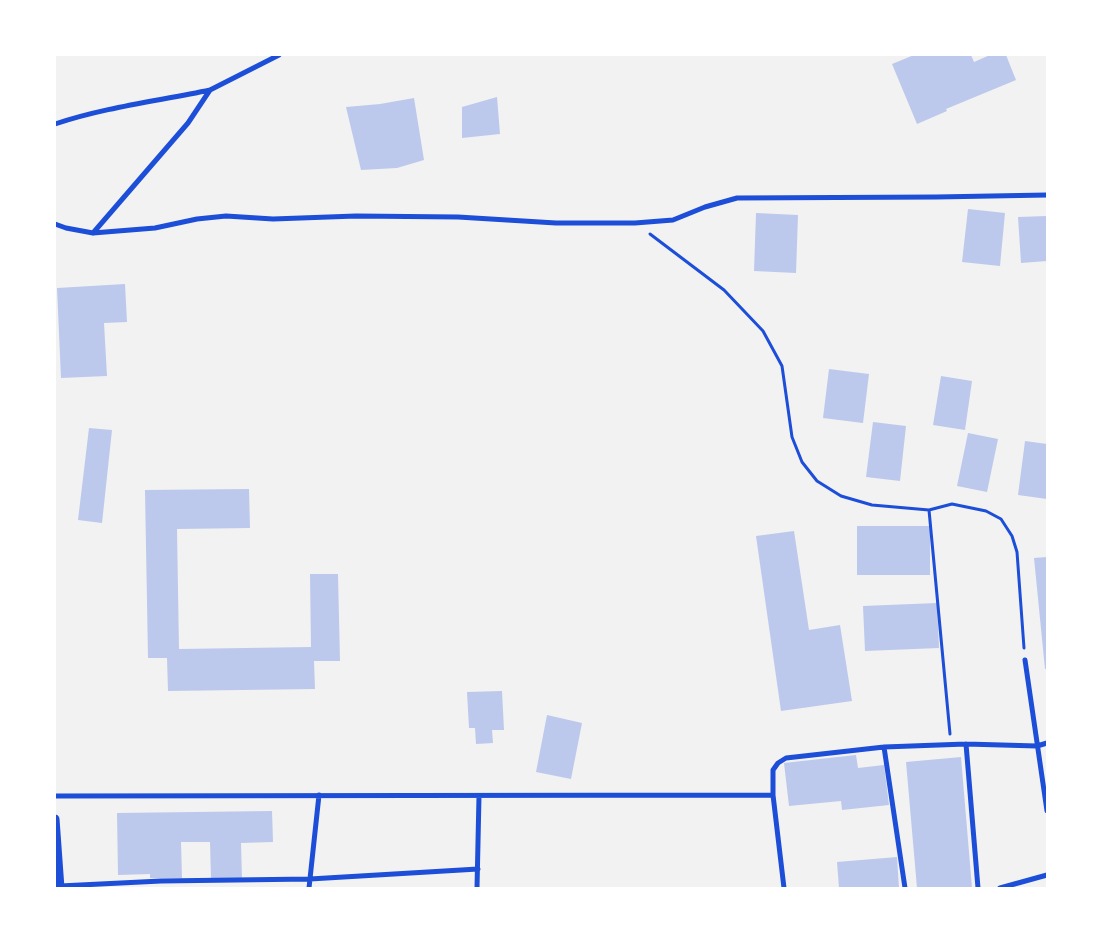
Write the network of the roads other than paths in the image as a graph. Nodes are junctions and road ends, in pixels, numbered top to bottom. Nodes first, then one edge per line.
1 (280, 55) edge
2 (210, 90) junction
3 (55, 124) edge
4 (1047, 194) edge
5 (55, 224) edge
6 (93, 233) junction
7 (1025, 660) road end
8 (1047, 743) edge
9 (966, 744) junction
10 (1037, 746) junction
11 (884, 747) junction
12 (319, 795) junction
13 (772, 795) junction
14 (55, 796) edge
15 (479, 796) junction
16 (1047, 811) edge
17 (55, 819) edge
18 (478, 869) junction
19 (1047, 875) edge
20 (310, 879) junction
21 (227, 880) junction
22 (162, 881) junction
23 (60, 887) edge
24 (161, 888) edge
25 (226, 888) edge
26 (309, 888) edge
27 (476, 888) edge
28 (784, 888) edge
29 (905, 888) edge
30 (978, 888) edge
31 (1000, 888) edge

1 - 2 street
2 - 3 street
2 - 6 street
4 - 6 street
5 - 6 street
7 - 10 street
8 - 10 street
9 - 10 street
9 - 11 street
9 - 30 street
10 - 16 street
11 - 13 street
11 - 29 street
12 - 14 street
12 - 15 street
12 - 20 street
13 - 15 street
13 - 28 street
15 - 18 street
17 - 23 street
18 - 20 street
18 - 27 street
19 - 31 street
20 - 21 street
20 - 26 street
21 - 22 street
21 - 25 street
22 - 23 street
22 - 24 street

